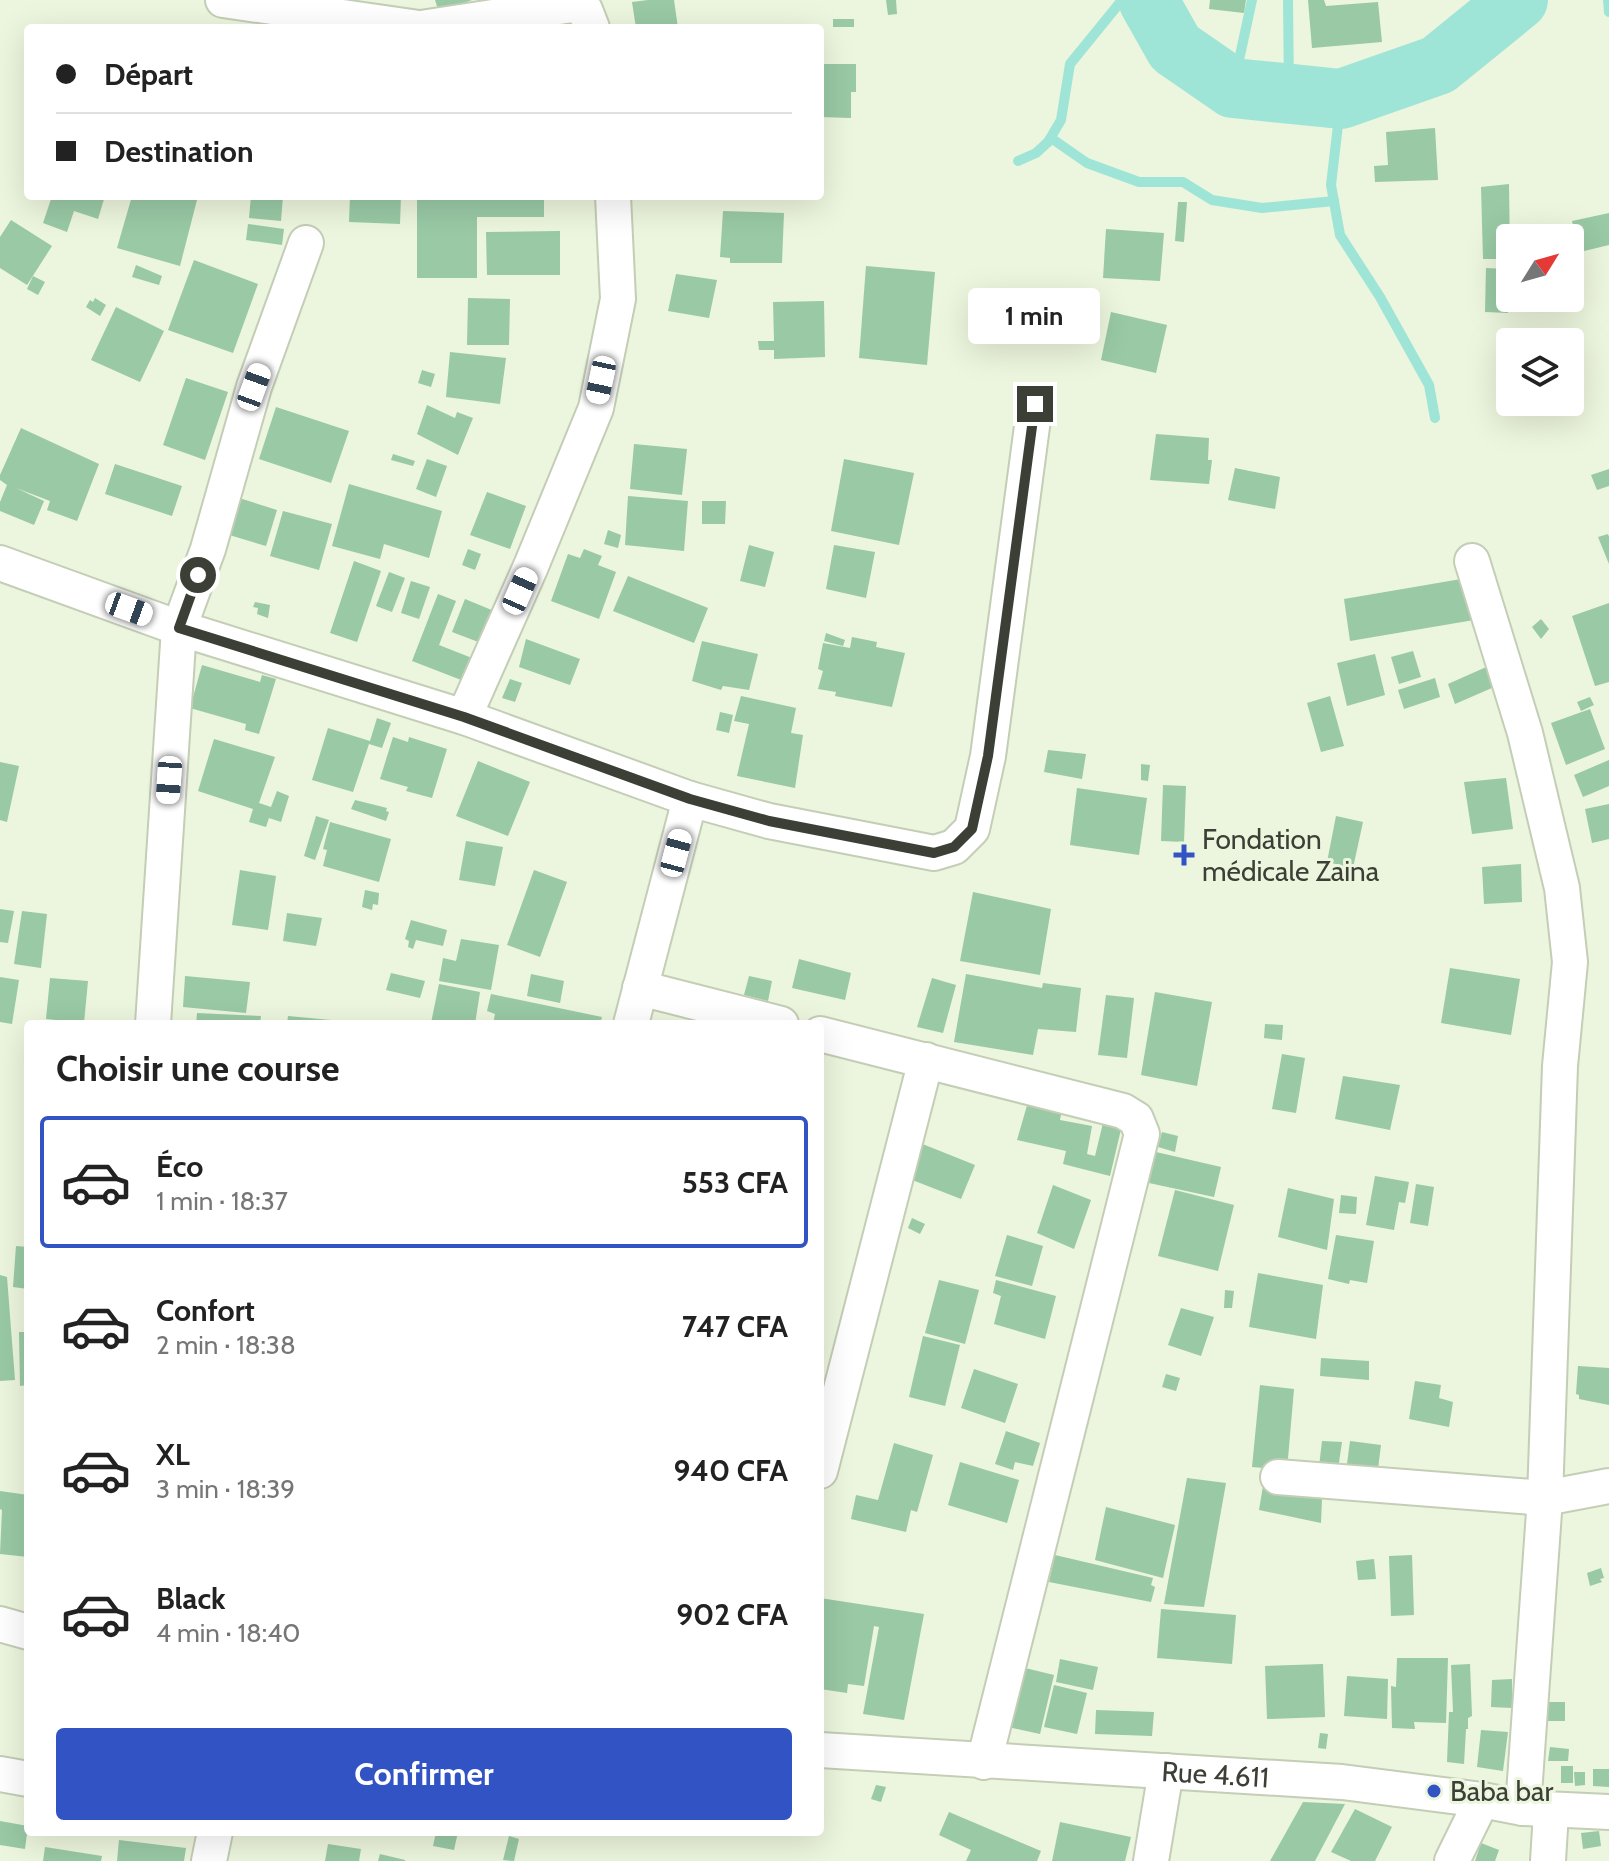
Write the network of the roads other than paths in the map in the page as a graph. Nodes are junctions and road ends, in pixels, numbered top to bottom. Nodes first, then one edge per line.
1 (223, 0) edge
2 (588, 19) edge
3 (392, 24) edge
4 (446, 24) edge
5 (613, 200) edge
6 (306, 243) dead end
7 (1035, 404) dead end
8 (1472, 561) dead end
9 (0, 563) edge
10 (179, 628) junction
11 (464, 717) junction
12 (690, 799) junction
13 (640, 988) junction
14 (153, 1020) edge
15 (632, 1020) edge
16 (765, 1020) edge
17 (824, 1035) edge
18 (926, 1060) junction
19 (824, 1455) edge
20 (1278, 1477) dead end
21 (1609, 1486) edge
22 (1545, 1498) junction
23 (0, 1624) edge
24 (24, 1631) edge
25 (824, 1750) edge
26 (984, 1762) junction
27 (1166, 1771) junction
28 (0, 1774) edge
29 (24, 1778) edge
30 (1482, 1800) junction
31 (1537, 1810) junction
32 (1609, 1812) edge
33 (214, 1836) edge
34 (209, 1861) edge
35 (1151, 1861) edge
36 (1452, 1861) edge
37 (1548, 1861) edge

1 - 3 street
2 - 4 street
5 - 11 street
6 - 10 street
7 - 12 street
8 - 22 street
9 - 10 street
10 - 11 street
10 - 14 street
11 - 12 street
12 - 13 street
13 - 15 street
13 - 16 street
17 - 18 street
18 - 19 street
18 - 26 street
20 - 22 street
21 - 22 street
22 - 31 street
23 - 24 street
25 - 26 street, Rue 4.611
26 - 27 street, Rue 4.611
27 - 30 street, Rue 4.611
27 - 35 street
28 - 29 street
30 - 31 street, Rue 4.611
30 - 36 street
31 - 32 street, Rue 4.611
31 - 37 street
33 - 34 street

